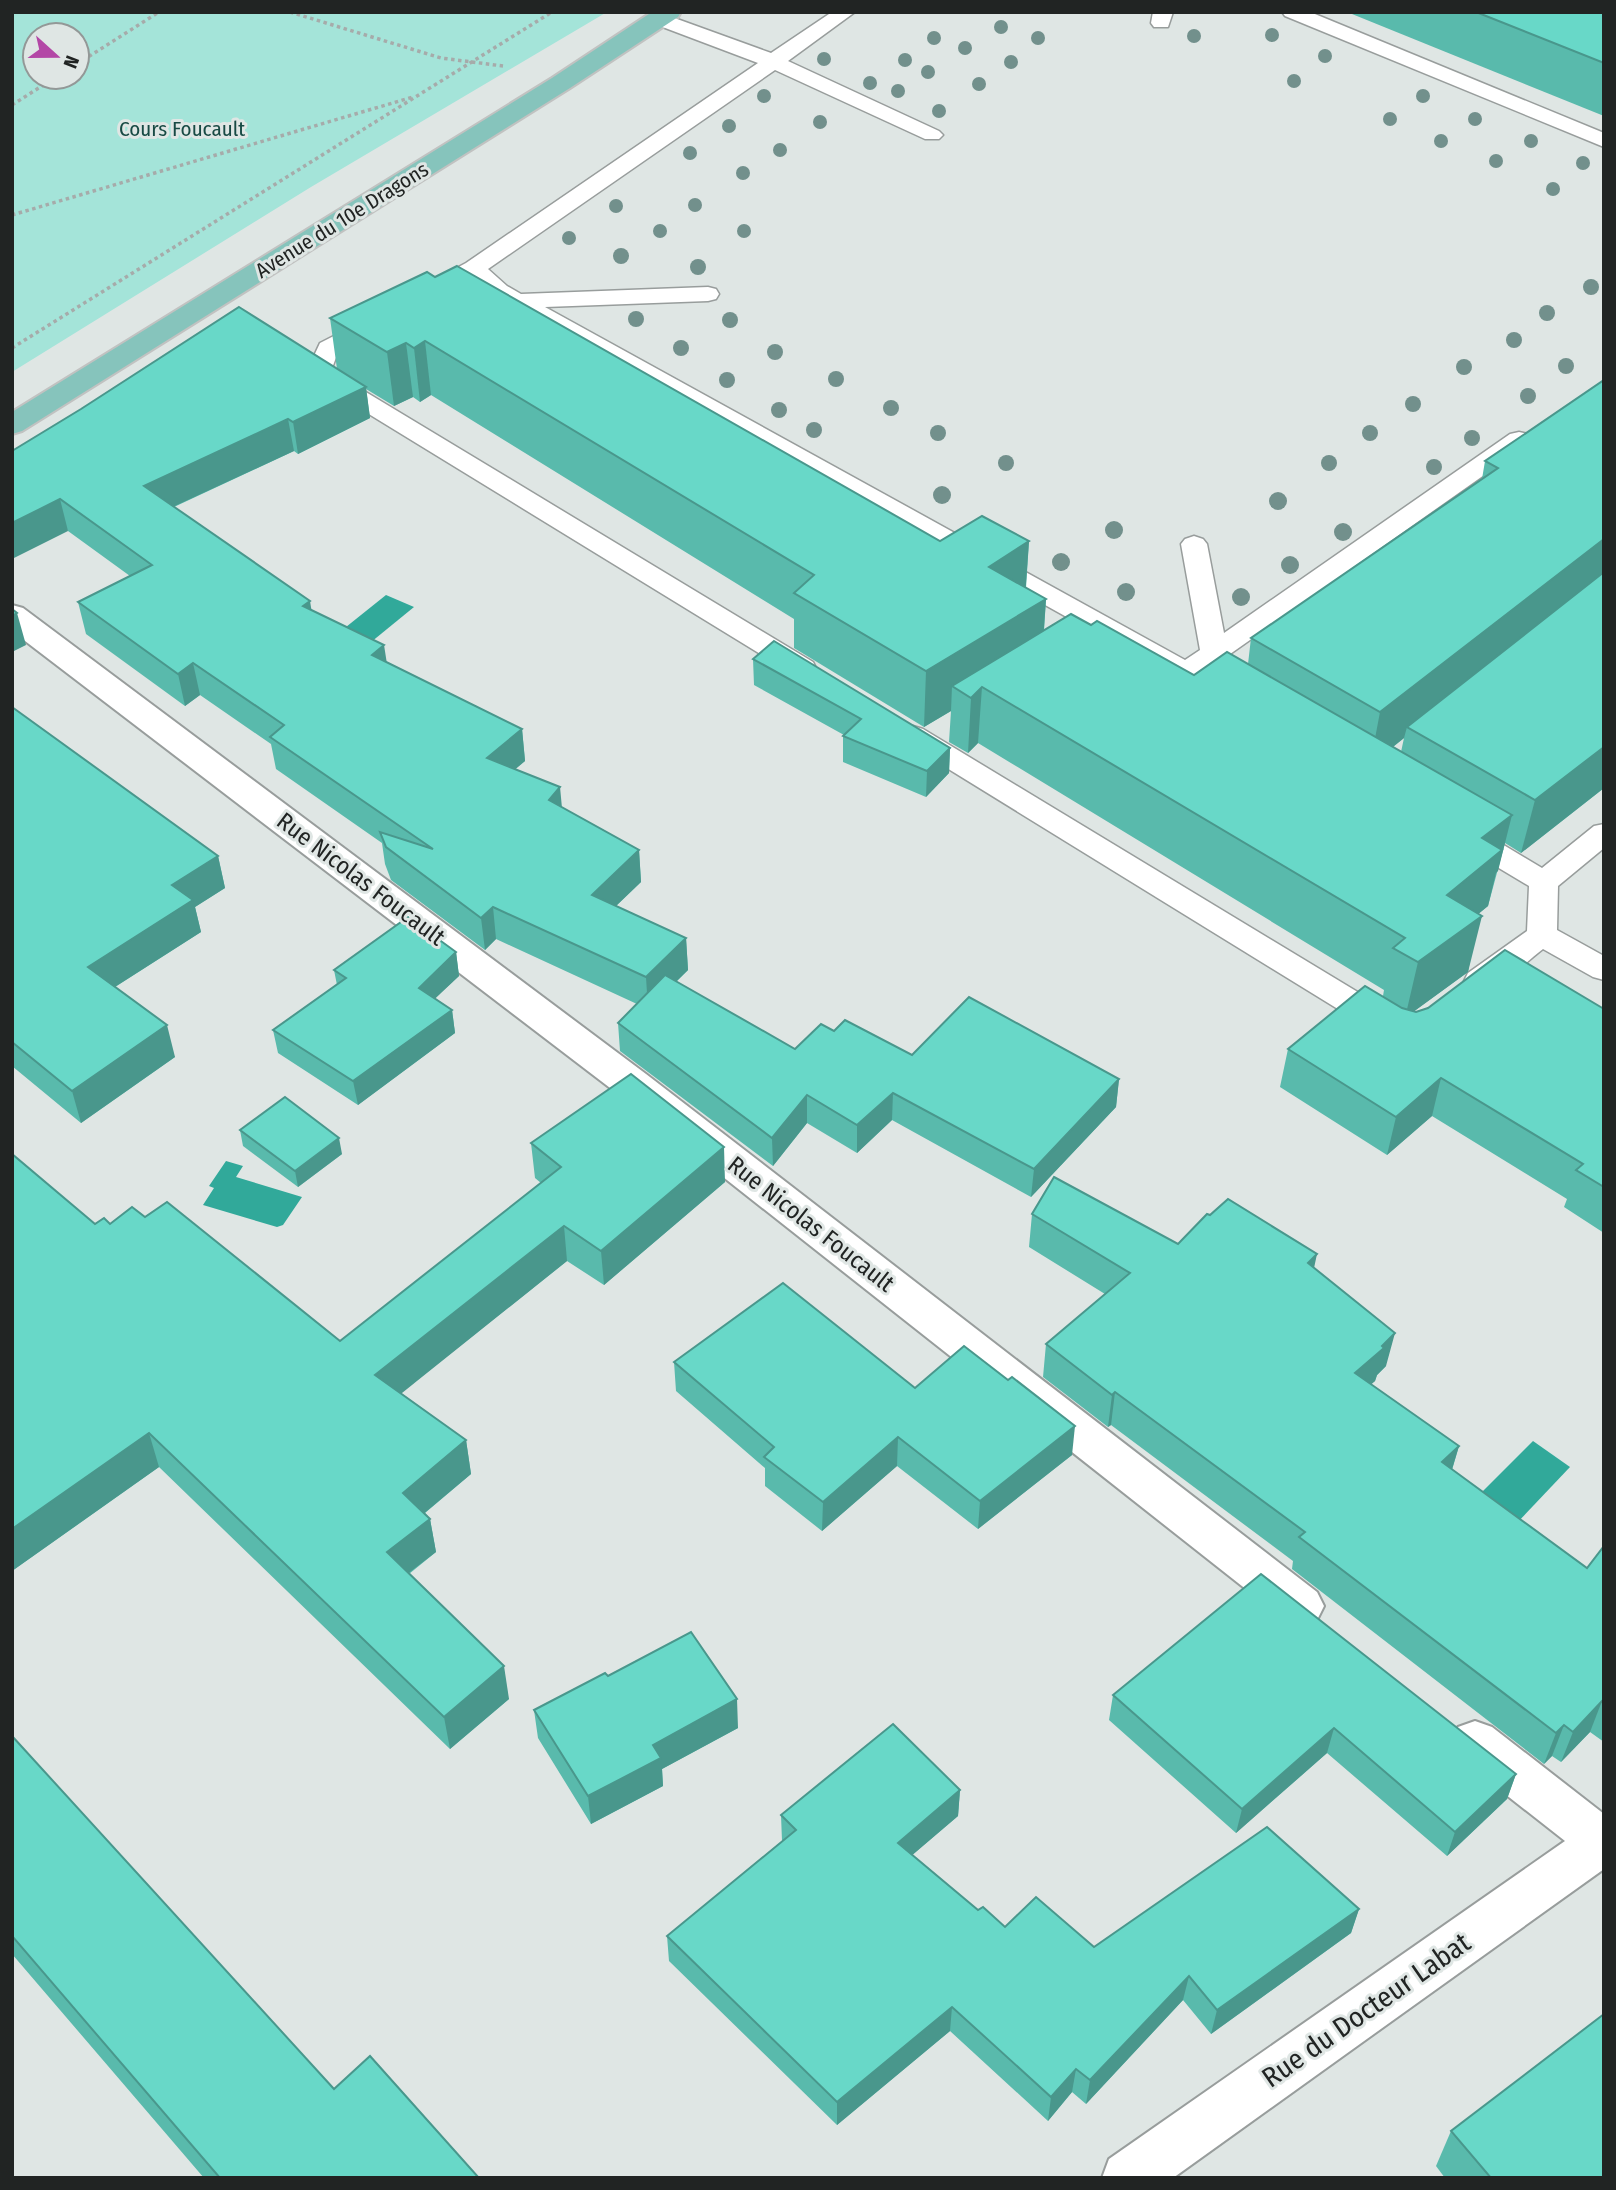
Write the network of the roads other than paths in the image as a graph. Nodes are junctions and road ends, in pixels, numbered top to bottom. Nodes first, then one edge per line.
1 (845, 12) edge
2 (1292, 12) edge
3 (664, 16) edge
4 (773, 61) junction
5 (932, 135) dead end
6 (1604, 141) edge
7 (474, 268) junction
8 (708, 294) dead end
9 (517, 301) junction
10 (12, 425) edge
11 (1535, 429) edge
12 (1194, 544) dead end
13 (12, 615) edge
14 (1109, 629) junction
15 (1086, 643) edge
16 (1214, 653) junction
17 (829, 684) edge
18 (889, 720) edge
19 (1441, 821) edge
20 (1604, 833) edge
21 (1544, 882) junction
22 (1542, 935) junction
23 (1604, 970) edge
24 (1458, 997) edge
25 (1406, 1036) edge
26 (1327, 1627) edge
27 (1448, 1721) edge
28 (1603, 1842) edge
29 (1128, 2178) edge

1 - 4 lane
2 - 6 lane
3 - 4 lane
3 - 10 main road, Avenue du 10e Dragons
4 - 5 lane
4 - 7 lane
7 - 9 lane
7 - 17 lane
8 - 9 lane
9 - 14 lane
11 - 16 lane
12 - 16 lane
13 - 26 street, Rue Nicolas Foucault
14 - 15 lane
14 - 16 lane
18 - 25 lane
19 - 21 lane
20 - 21 lane
21 - 22 lane
22 - 23 lane
22 - 24 lane
27 - 28 street
28 - 29 street, Rue du Docteur Labat

